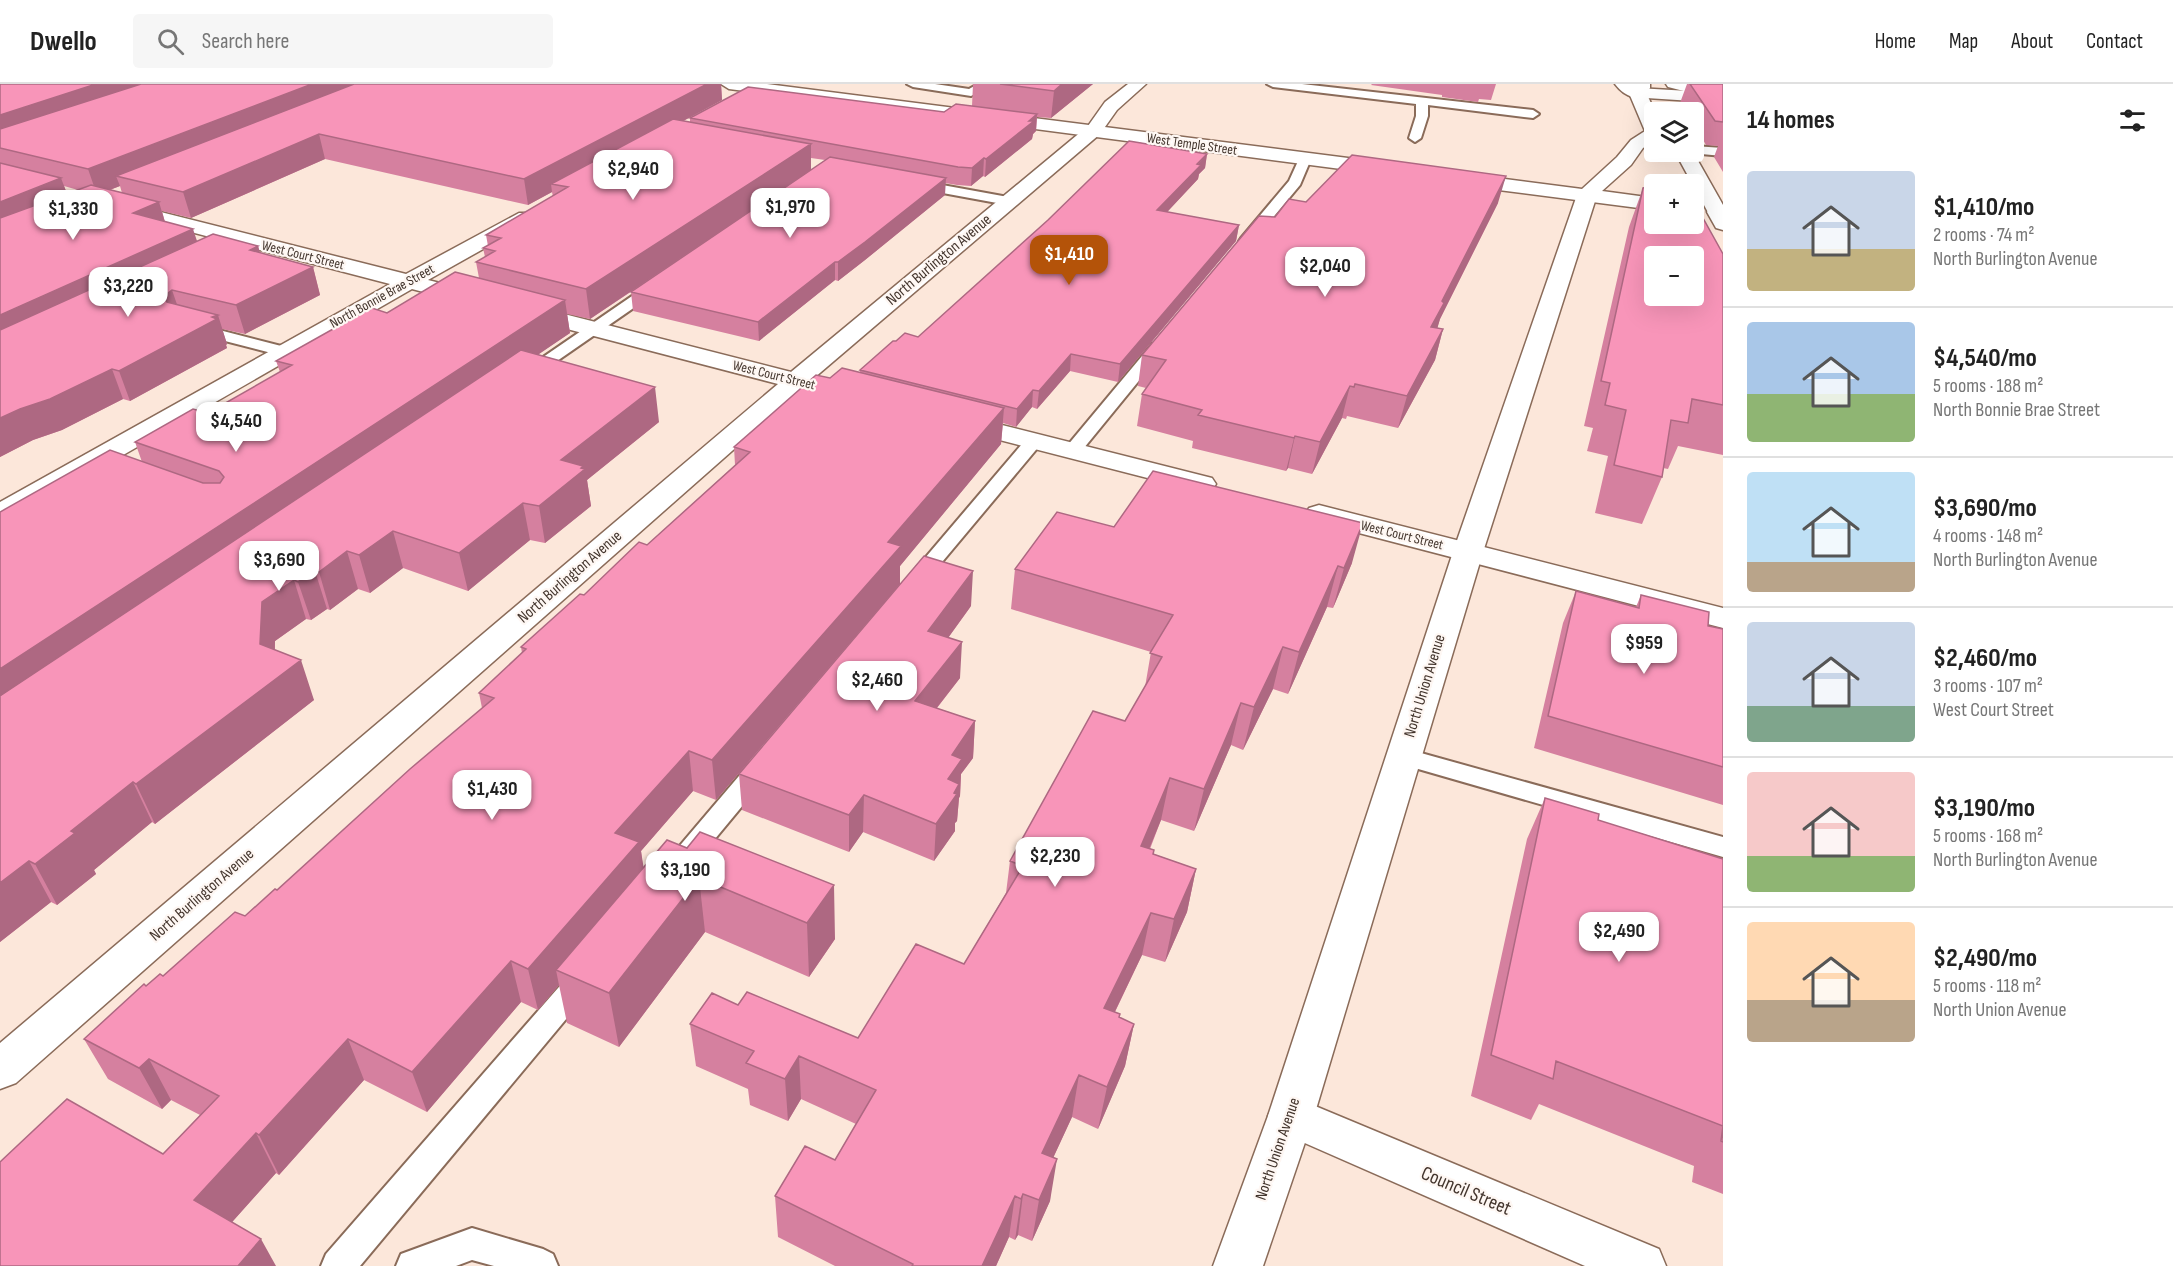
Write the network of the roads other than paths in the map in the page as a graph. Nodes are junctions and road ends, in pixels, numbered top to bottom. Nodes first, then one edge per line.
1 (729, 84) edge
2 (913, 84) edge
3 (986, 84) edge
4 (1138, 84) edge
5 (1273, 84) edge
6 (1674, 84) edge
7 (764, 86) edge
8 (1634, 87) edge
9 (1723, 97) edge
10 (1422, 100) junction
11 (731, 104) edge
12 (1644, 110) edge
13 (1533, 114) dead end
14 (1094, 130) junction
15 (1415, 138) dead end
16 (1644, 139) edge
17 (1704, 151) edge
18 (1723, 152) edge
19 (1305, 159) junction
20 (1690, 162) edge
21 (1400, 171) edge
22 (1435, 176) edge
23 (906, 182) edge
24 (133, 189) edge
25 (1587, 195) junction
26 (1008, 201) junction
27 (1644, 203) edge
28 (546, 206) edge
29 (1704, 212) edge
30 (1721, 216) edge
31 (1234, 255) edge
32 (667, 279) edge
33 (406, 282) junction
34 (183, 326) edge
35 (593, 328) junction
36 (1166, 338) edge
37 (283, 351) junction
38 (796, 381) junction
39 (511, 384) edge
40 (871, 400) edge
41 (940, 417) edge
42 (1034, 441) junction
43 (1073, 450) junction
44 (1221, 489) edge
45 (1301, 509) edge
46 (0, 514) edge
47 (1468, 552) junction
48 (903, 597) edge
49 (1723, 618) edge
50 (772, 753) edge
51 (1403, 756) junction
52 (1723, 847) edge
53 (673, 872) edge
54 (596, 964) edge
55 (0, 1070) edge
56 (1291, 1116) junction
57 (338, 1266) edge
58 (413, 1266) edge
59 (541, 1266) edge
60 (1238, 1266) edge
61 (1641, 1266) edge

1 - 7 main road, West Temple Street
2 - 3 lane
4 - 14 main road, North Burlington Avenue
5 - 10 lane
6 - 9 main road
7 - 11 main road
7 - 14 main road, West Temple Street
8 - 9 main road
8 - 12 main road
10 - 13 lane
10 - 15 lane
14 - 19 main road, West Temple Street
14 - 26 main road, North Burlington Avenue
16 - 25 main road, North Union Avenue
17 - 18 lane
19 - 21 main road, West Temple Street
19 - 31 lane
20 - 30 main road
22 - 25 main road
23 - 26 lane
24 - 33 main road, West Court Street
25 - 27 main road
25 - 47 main road, North Union Avenue
26 - 38 main road, North Burlington Avenue
28 - 33 main road, North Bonnie Brae Street
29 - 30 main road
32 - 35 lane
33 - 35 main road, West Court Street
33 - 37 main road, North Bonnie Brae Street
34 - 37 lane
35 - 38 main road, West Court Street
35 - 39 lane
36 - 43 lane
37 - 46 main road, North Bonnie Brae Street
38 - 40 main road, West Court Street
38 - 55 main road, North Burlington Avenue
41 - 42 main road
42 - 43 main road
42 - 48 lane
43 - 44 main road
45 - 47 main road, West Court Street
47 - 49 main road, West Court Street
47 - 51 main road, North Union Avenue
50 - 53 lane
51 - 52 lane
51 - 56 main road, North Union Avenue
54 - 57 lane
56 - 60 main road, North Union Avenue
56 - 61 main road, Council Street
58 - 59 lane

